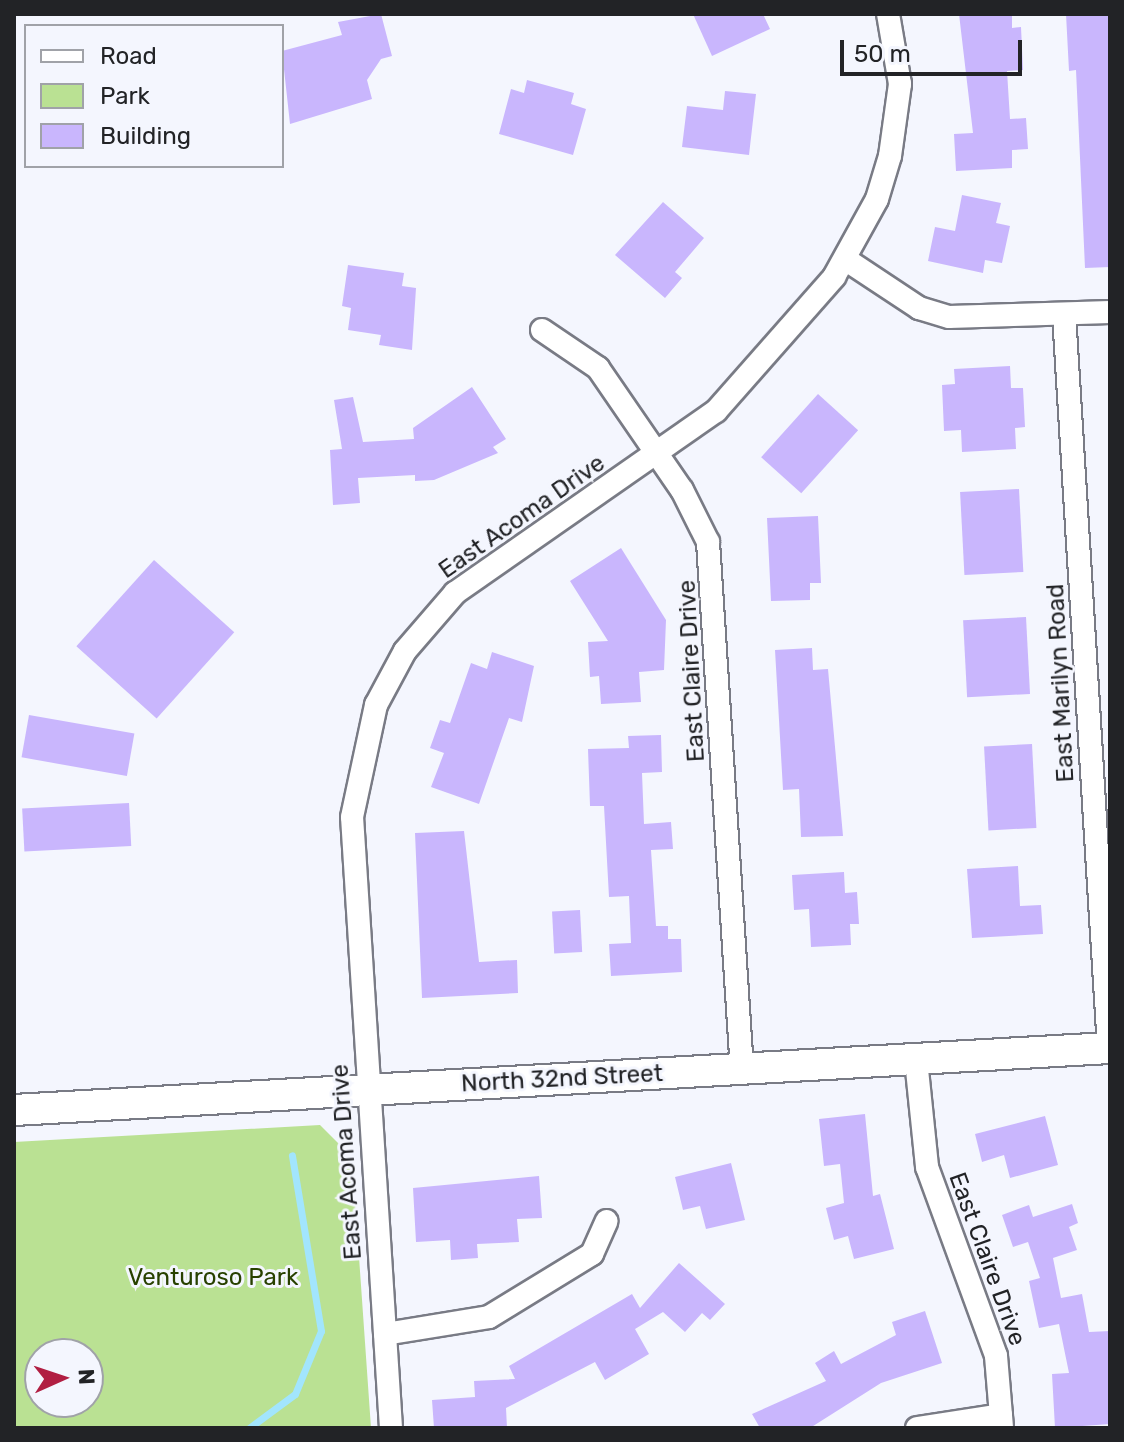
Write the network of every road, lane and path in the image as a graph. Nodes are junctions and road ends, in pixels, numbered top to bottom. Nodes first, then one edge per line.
1 (888, 14) edge
2 (845, 259) junction
3 (1110, 312) edge
4 (1064, 314) junction
5 (542, 330) dead end
6 (658, 453) junction
7 (1109, 1048) edge
8 (916, 1060) junction
9 (742, 1070) junction
10 (368, 1088) junction
11 (14, 1110) edge
12 (607, 1221) dead end
13 (385, 1334) junction
14 (1001, 1421) edge
15 (391, 1428) edge
16 (917, 1428) edge

1 - 2 street, East Acoma Drive
2 - 4 street
2 - 6 street, East Acoma Drive
3 - 4 street
4 - 7 street, East Marilyn Road
5 - 6 street, East Claire Drive
6 - 9 street, East Claire Drive
6 - 10 street, East Acoma Drive
7 - 8 main road, North 32nd Street
8 - 9 main road, North 32nd Street
8 - 14 street, East Claire Drive
9 - 10 main road, North 32nd Street
10 - 11 main road, North 32nd Street
10 - 13 street, East Acoma Drive
12 - 13 street
13 - 15 street, East Acoma Drive
14 - 16 street

